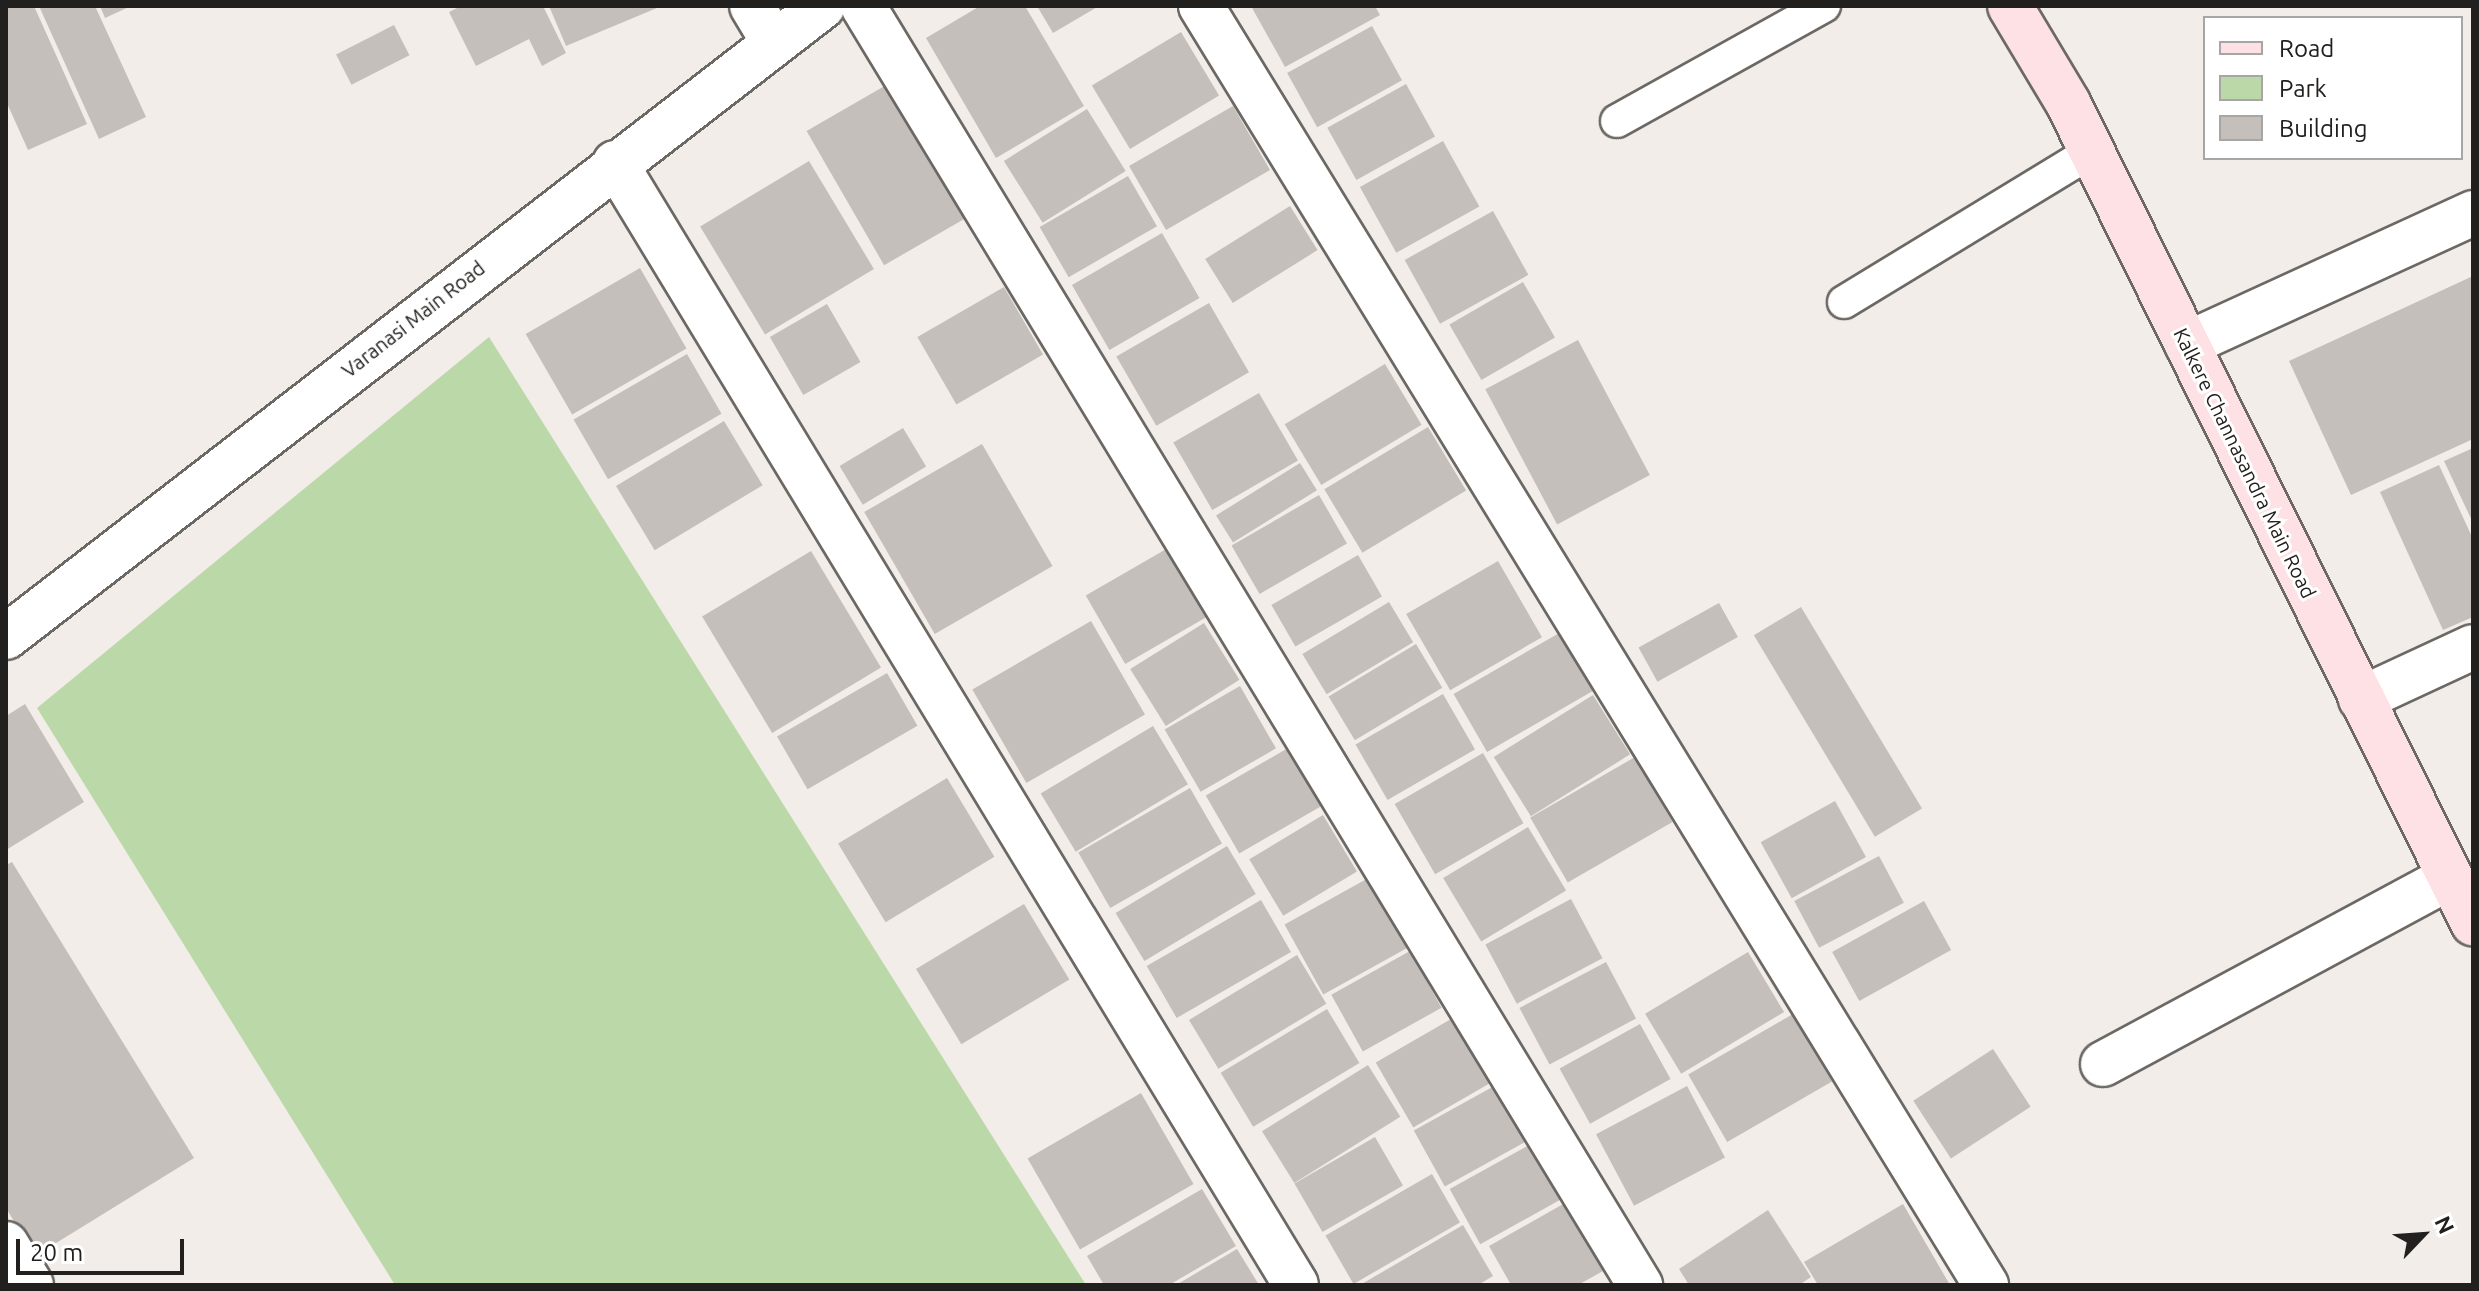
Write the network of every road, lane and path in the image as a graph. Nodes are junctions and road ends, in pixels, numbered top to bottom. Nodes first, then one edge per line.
1 (823, 6) edge
2 (863, 6) edge
3 (1201, 6) edge
4 (1824, 6) edge
5 (2010, 6) edge
6 (762, 24) edge
7 (1617, 121) dead end
8 (2092, 151) junction
9 (615, 163) junction
10 (2473, 213) edge
11 (1844, 302) dead end
12 (2187, 344) junction
13 (6, 637) edge
14 (2473, 647) edge
15 (2361, 699) junction
16 (2449, 878) junction
17 (2473, 923) edge
18 (2103, 1064) dead end
19 (6, 1244) edge
20 (31, 1285) edge
21 (1296, 1285) edge
22 (1640, 1285) edge
23 (1986, 1285) edge

1 - 6 street, Varanasi Main Road
2 - 22 street
3 - 23 street
4 - 7 lane
5 - 8 main road, Kalkere Channasandra Main Road
6 - 9 street, Varanasi Main Road
8 - 11 lane
8 - 12 main road, Kalkere Channasandra Main Road
9 - 13 street, Varanasi Main Road
9 - 21 street
10 - 12 street
12 - 15 main road, Kalkere Channasandra Main Road
14 - 15 street
15 - 16 main road, Kalkere Channasandra Main Road
16 - 17 main road, Kalkere Channasandra Main Road
16 - 18 street
19 - 20 street

